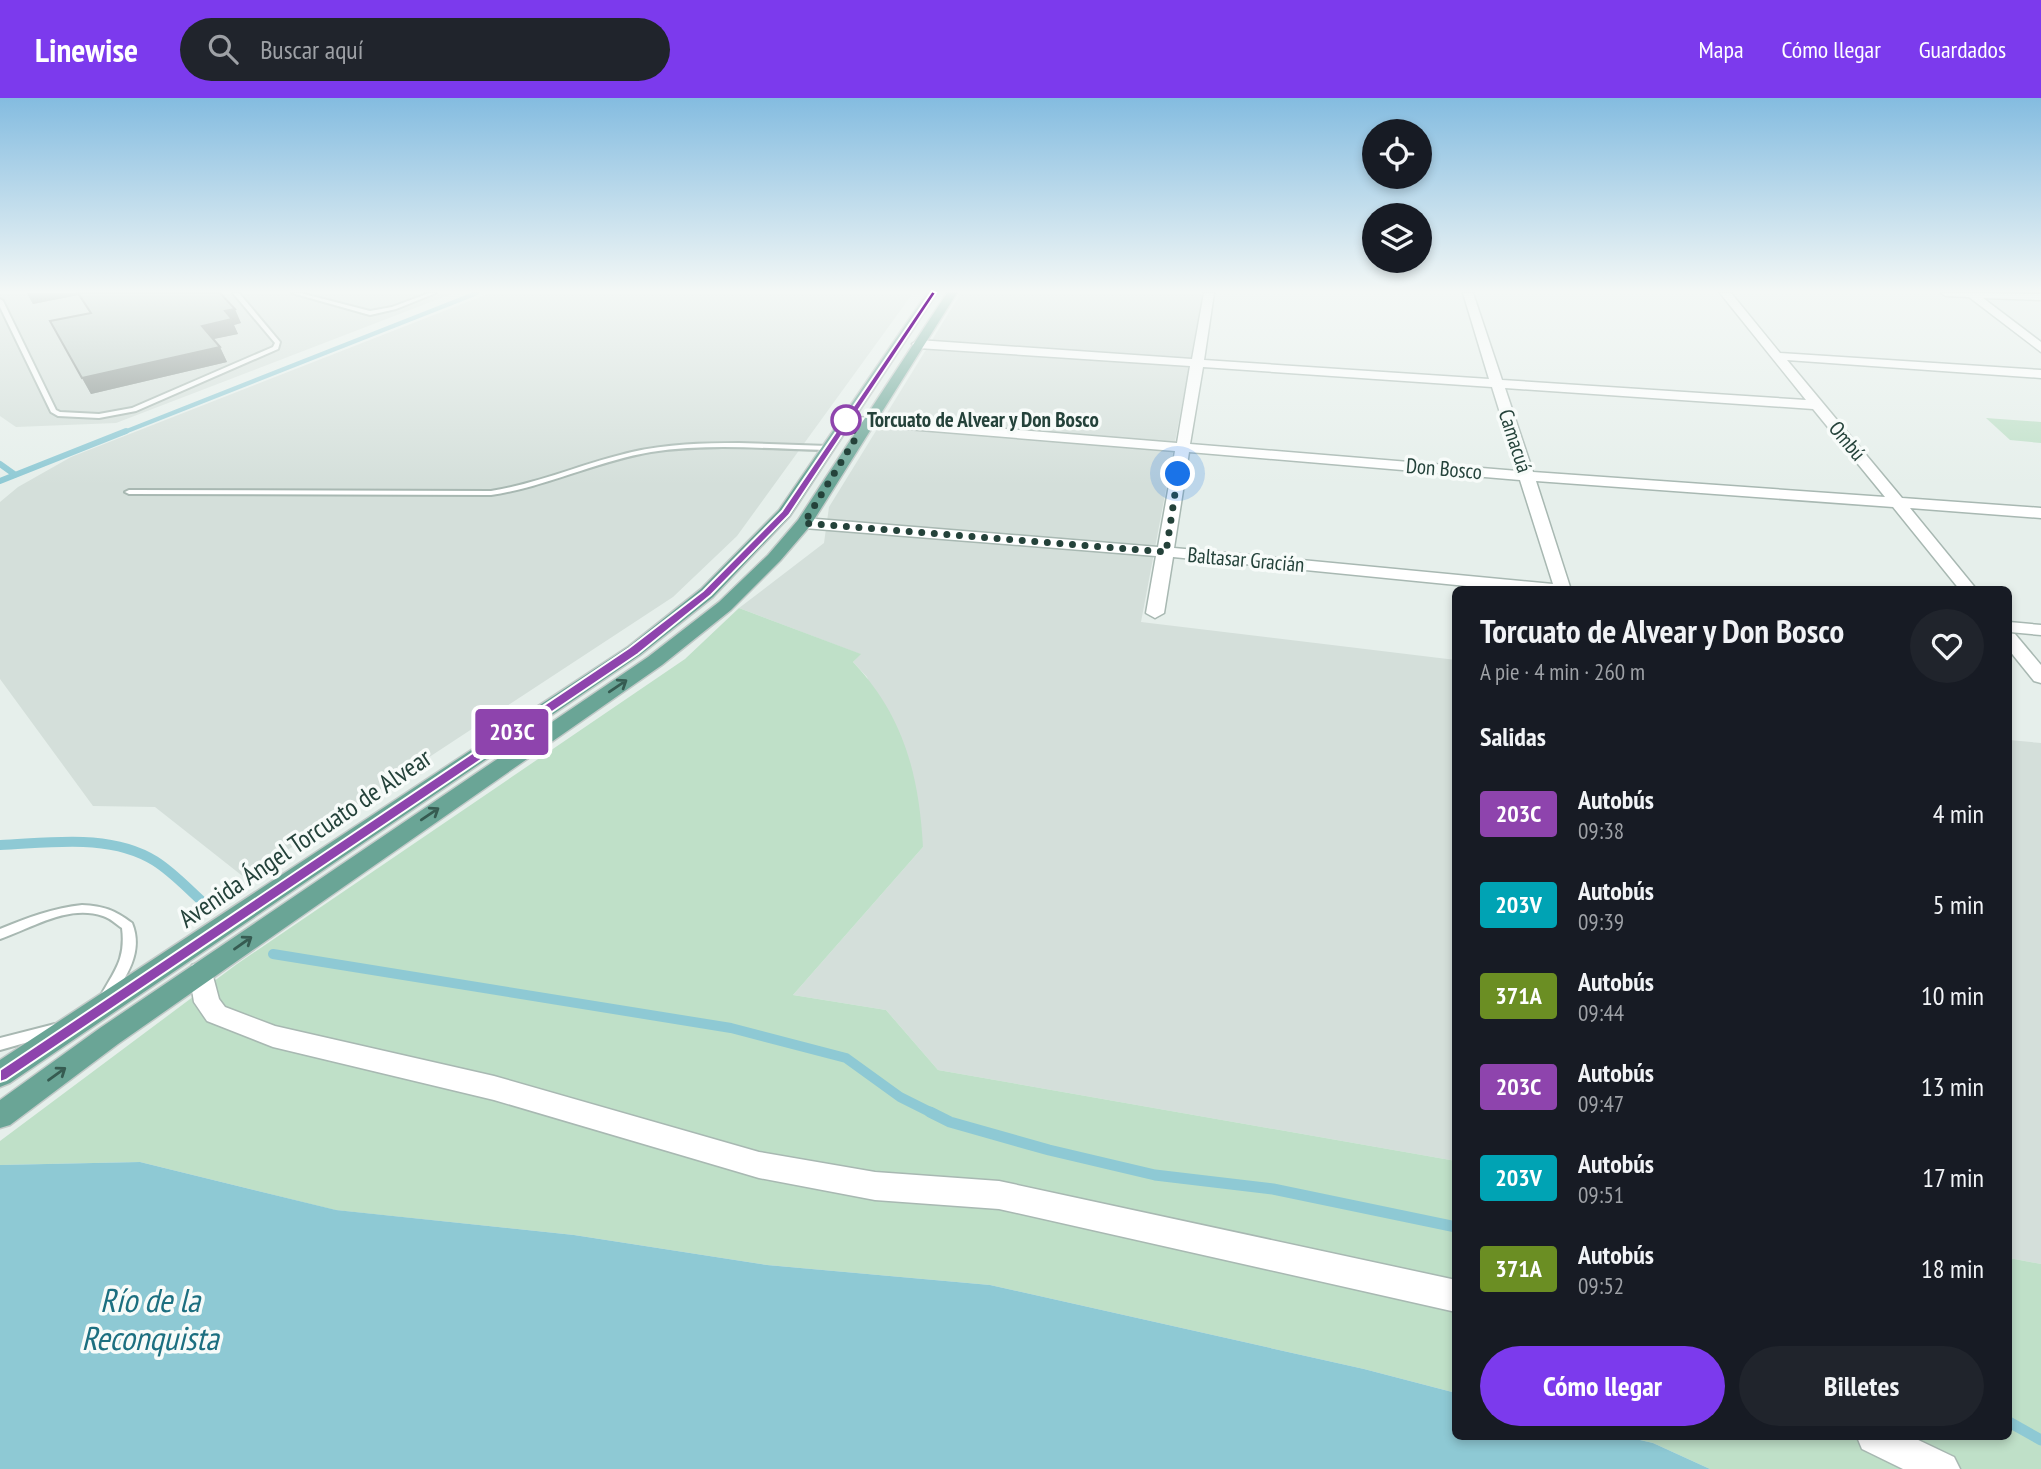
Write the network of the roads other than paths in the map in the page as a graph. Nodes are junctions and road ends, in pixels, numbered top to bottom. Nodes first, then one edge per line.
1 (27, 357) edge
2 (255, 357) edge
3 (895, 357) edge
4 (908, 357) edge
5 (1089, 357) edge
6 (1197, 357) edge
7 (1488, 357) edge
8 (1778, 357) edge
9 (1791, 357) edge
10 (1195, 365) junction
11 (2041, 374) edge
12 (1497, 385) junction
13 (1818, 405) junction
14 (857, 421) junction
15 (828, 448) junction
16 (1182, 448) junction
17 (1526, 476) junction
18 (129, 492) dead end
19 (1897, 501) junction
20 (2041, 513) edge
21 (804, 523) junction
22 (1166, 552) junction
23 (1521, 586) edge
24 (1562, 586) edge
25 (1966, 586) edge
26 (1155, 613) dead end
27 (2012, 627) edge
28 (2041, 631) edge
29 (2012, 642) edge
30 (2041, 677) edge
31 (0, 934) edge
32 (201, 972) junction
33 (100, 1005) junction
34 (74, 1023) junction
35 (0, 1044) edge
36 (0, 1075) edge
37 (1, 1115) edge
38 (1452, 1295) edge
39 (1880, 1440) edge
40 (1942, 1469) edge

1 - 2 lane
3 - 14 main road, Avenida Ángel Torcuato de Alvear
4 - 14 main road, Avenida Ángel Torcuato de Alvear
5 - 10 street
6 - 10 street
7 - 12 street, Camacuá
8 - 13 street, Ombú
9 - 11 street
10 - 12 street
10 - 16 street
12 - 13 street
12 - 17 street, Camacuá
13 - 19 street, Ombú
14 - 15 main road, Avenida Ángel Torcuato de Alvear
14 - 16 street, Don Bosco
14 - 21 main road, Avenida Ángel Torcuato de Alvear
15 - 18 lane
15 - 33 main road, Avenida Ángel Torcuato de Alvear
16 - 17 street, Don Bosco
16 - 22 street
17 - 19 street, Don Bosco
17 - 24 street, Camacuá
19 - 20 street, Don Bosco
19 - 25 street, Ombú
21 - 22 street, Baltasar Gracián
32 -> 21 main road, Avenida Ángel Torcuato de Alvear
22 - 23 street, Baltasar Gracián
22 - 26 street
27 - 28 street
29 - 30 street
31 - 33 lane
37 -> 32 main road, Avenida Ángel Torcuato de Alvear
32 - 38 street
33 - 34 main road, Avenida Ángel Torcuato de Alvear
34 - 35 lane
34 - 36 main road, Avenida Ángel Torcuato de Alvear
39 - 40 street

